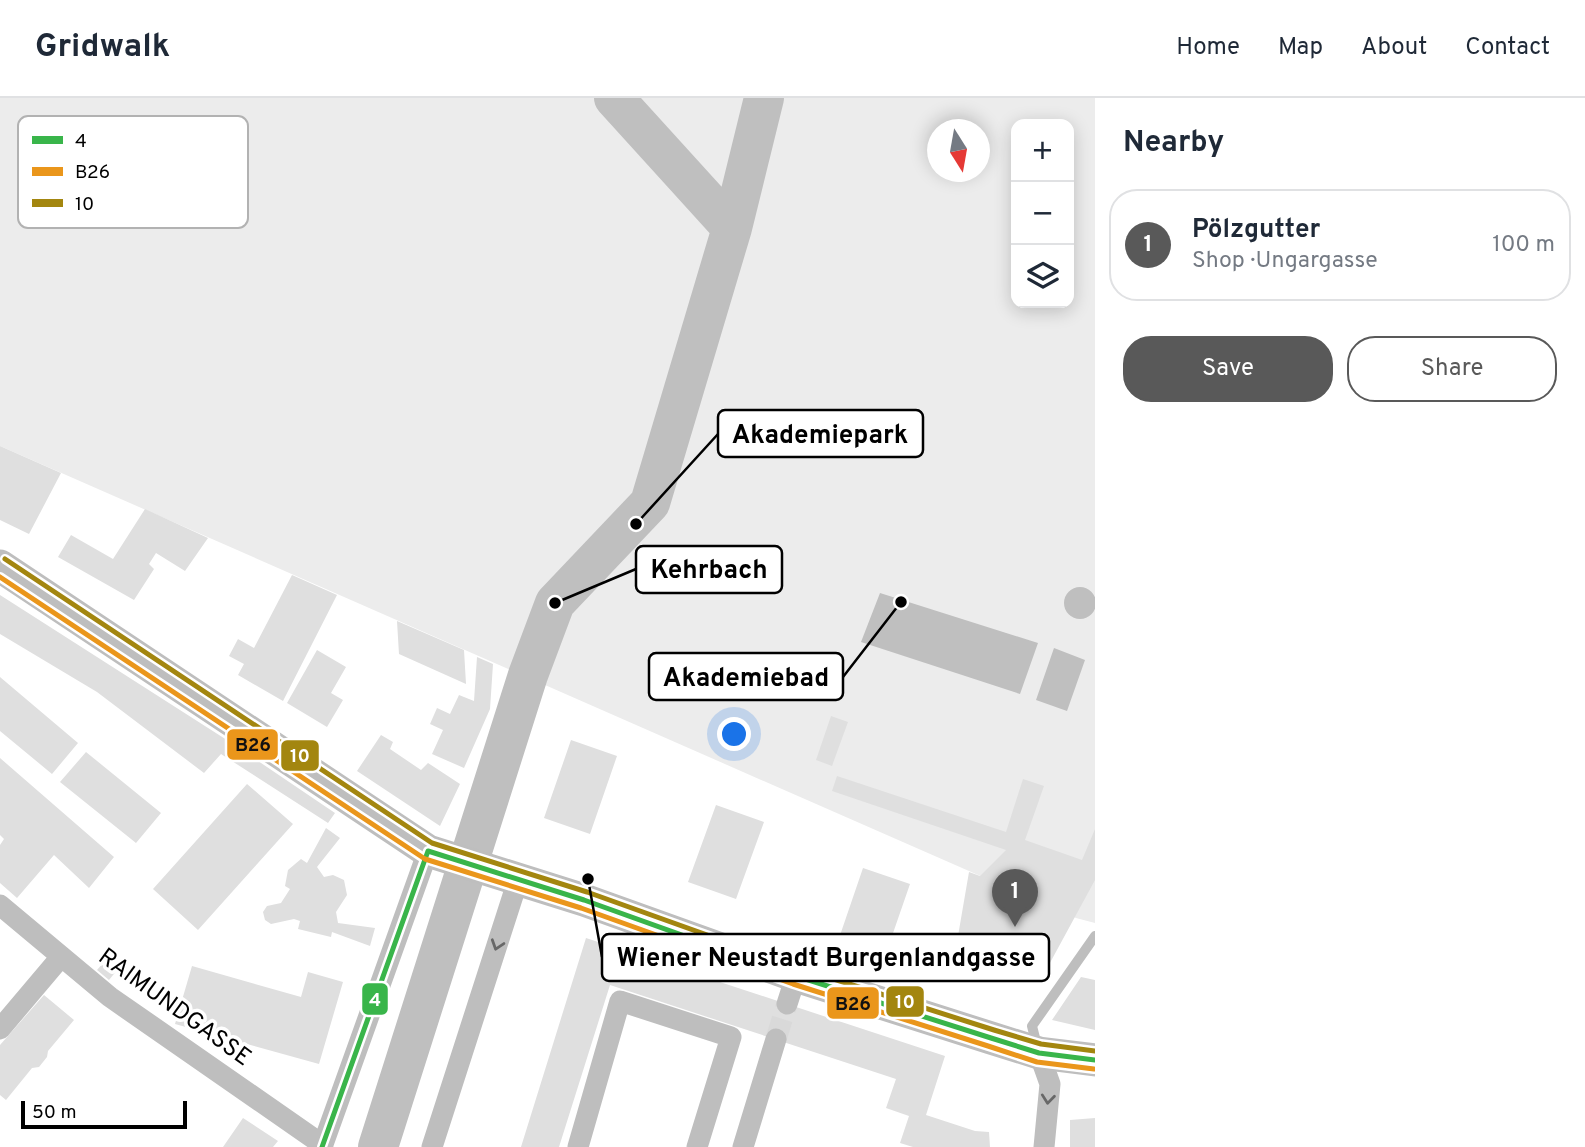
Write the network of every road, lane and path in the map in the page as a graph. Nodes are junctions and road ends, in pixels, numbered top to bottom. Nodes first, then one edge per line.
1 (0, 566) edge
2 (454, 860) junction
3 (518, 880) junction
4 (0, 905) edge
5 (1095, 936) edge
6 (60, 958) junction
7 (0, 1029) edge
8 (776, 1039) tunnel mouth
9 (1039, 1053) junction
10 (1095, 1060) edge
11 (323, 1146) edge
12 (432, 1147) edge
13 (578, 1147) edge
14 (697, 1147) edge
15 (743, 1147) edge
16 (1044, 1147) edge

1 - 2 main road
2 - 3 main road
2 - 11 street
3 - 9 main road
3 -> 12 street
4 - 6 street, RAIMUNDGASSE
5 - 9 lane
6 - 7 street
6 - 11 street, RAIMUNDGASSE
8 - 15 street
9 - 10 main road
9 -> 16 street
13 - 14 street

